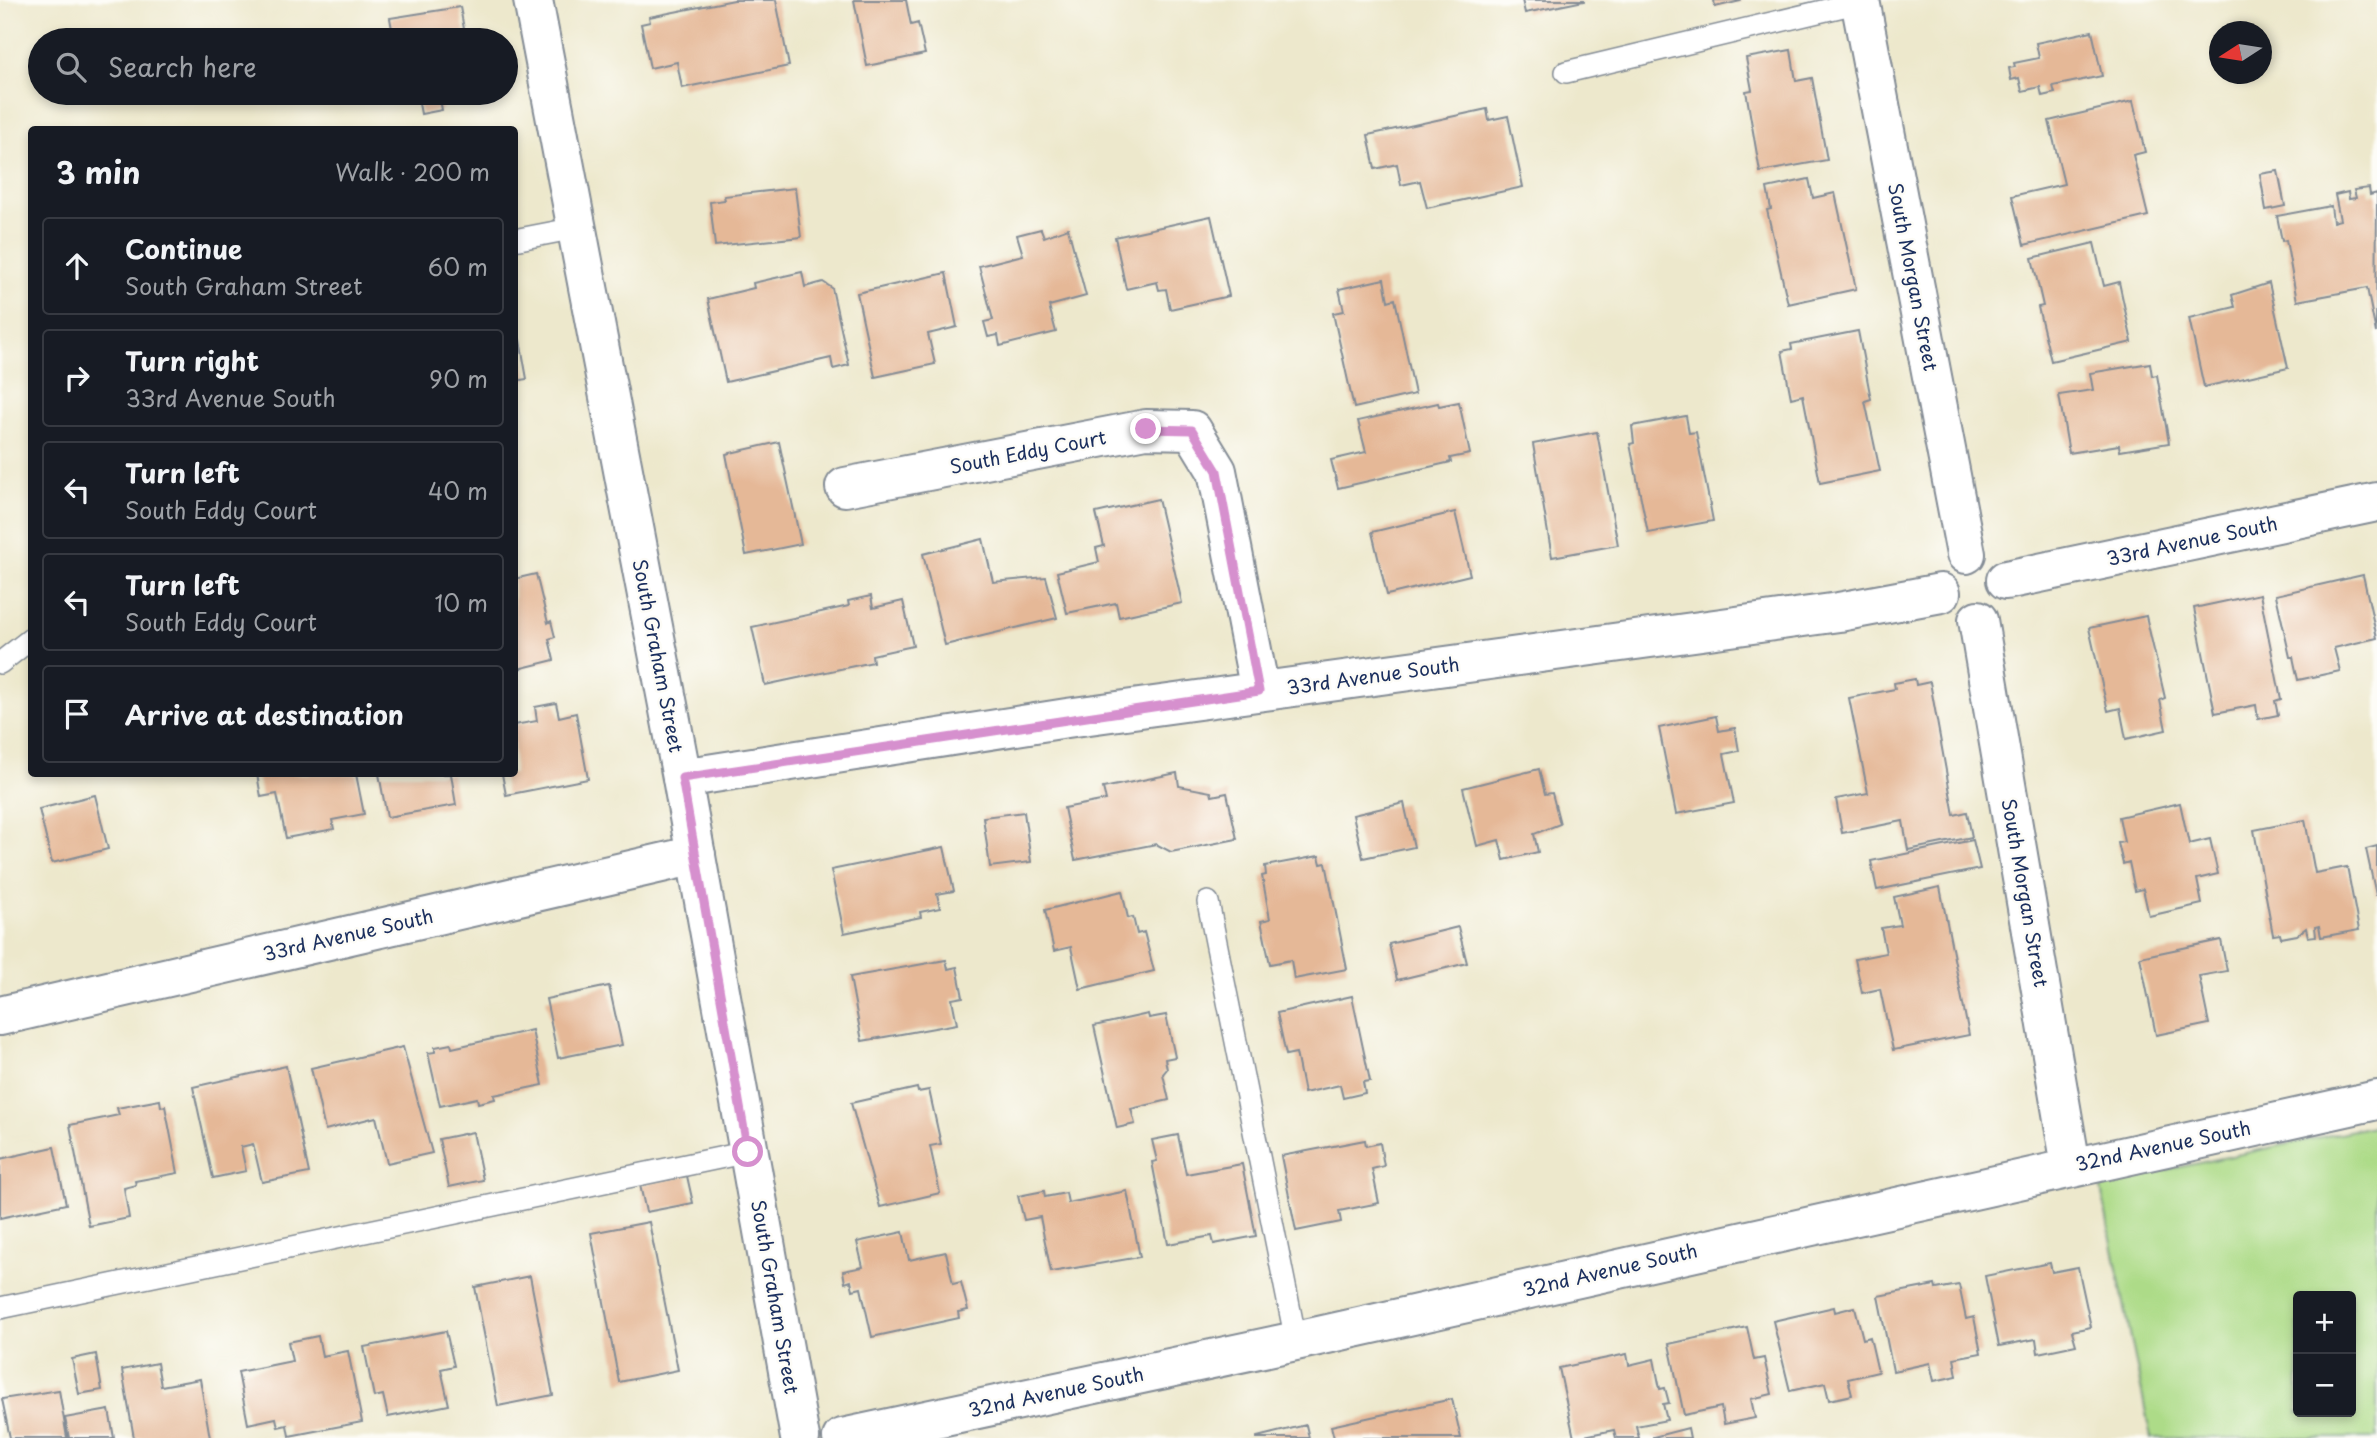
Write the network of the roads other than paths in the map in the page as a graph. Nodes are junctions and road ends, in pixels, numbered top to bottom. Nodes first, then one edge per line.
1 (533, 0) edge
2 (1860, 1) edge
3 (1566, 72) dead end
4 (576, 228) junction
5 (518, 239) edge
6 (845, 487) dead end
7 (2377, 502) edge
8 (1966, 554) junction
9 (2007, 579) junction
10 (1941, 593) junction
11 (1978, 620) junction
12 (28, 641) edge
13 (0, 663) edge
14 (1259, 691) junction
15 (682, 778) junction
16 (696, 855) junction
17 (1208, 902) dead end
18 (0, 1016) edge
19 (2377, 1100) edge
20 (748, 1152) junction
21 (2071, 1166) junction
22 (0, 1308) edge
23 (1296, 1341) junction
24 (800, 1438) edge
25 (842, 1438) edge

1 - 4 street, South Graham Street
2 - 3 lane
2 - 8 street, South Morgan Street
4 - 5 lane
4 - 15 street, South Graham Street
6 - 14 street, South Eddy Court
7 - 9 street, 33rd Avenue South
8 - 9 street
8 - 10 street
9 - 11 street
10 - 11 street
10 - 14 street, 33rd Avenue South
11 - 21 street, South Morgan Street
12 - 13 lane
14 - 15 street, 33rd Avenue South
15 - 16 street, South Graham Street
16 - 18 street, 33rd Avenue South
16 - 20 street, South Graham Street
17 - 23 lane
19 - 21 street, 32nd Avenue South
20 - 22 lane
20 - 24 street, South Graham Street
21 - 23 street, 32nd Avenue South
23 - 25 street, 32nd Avenue South

